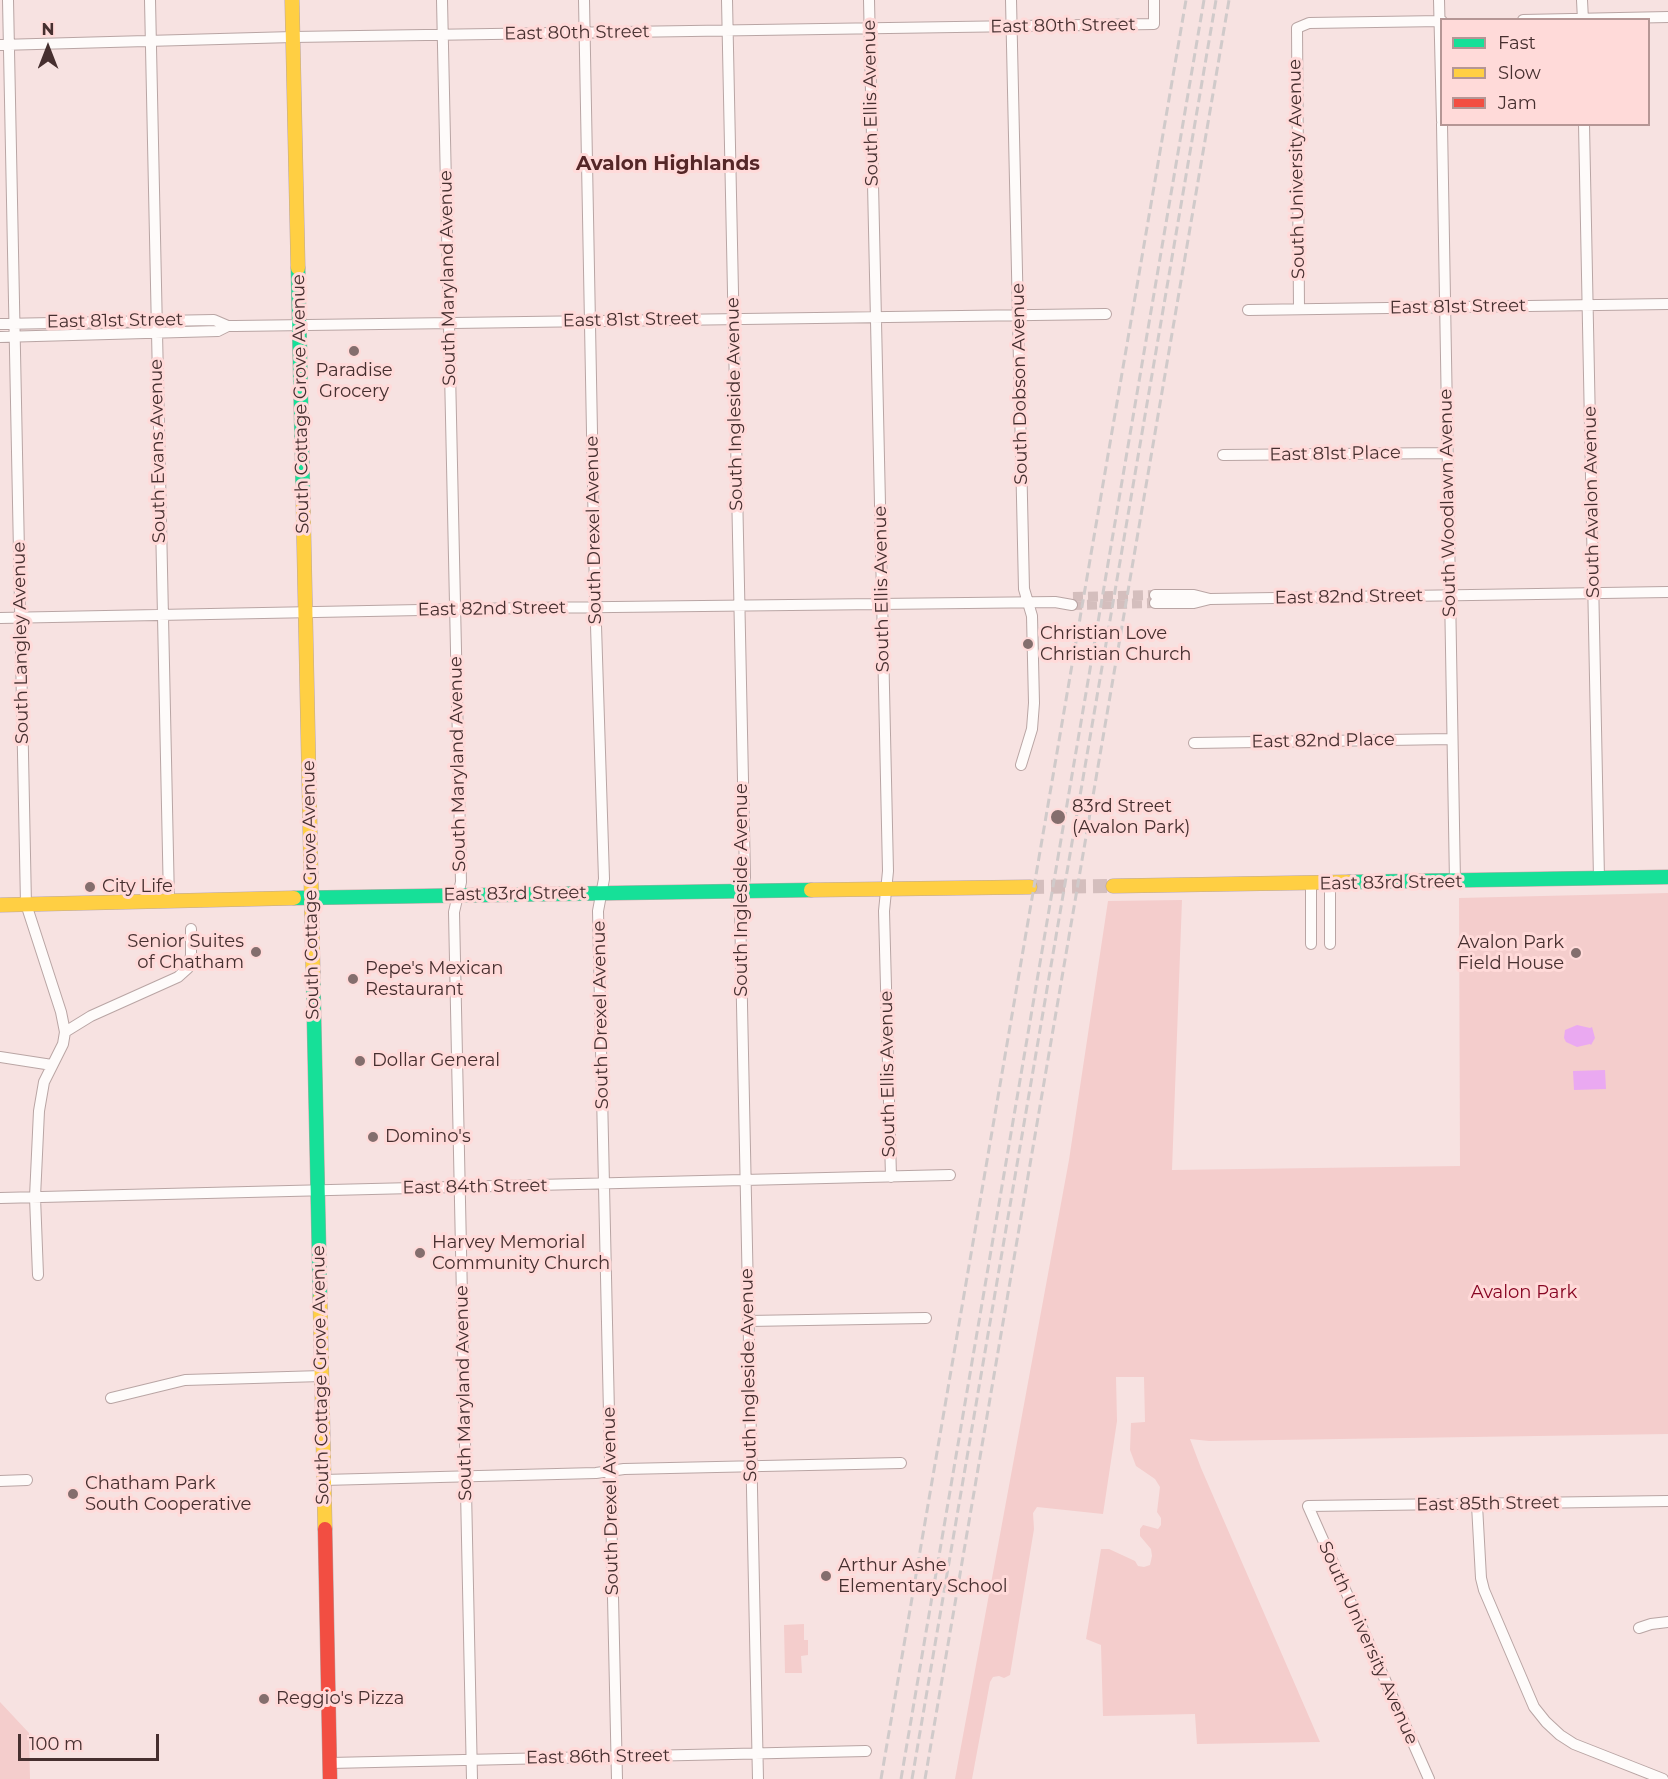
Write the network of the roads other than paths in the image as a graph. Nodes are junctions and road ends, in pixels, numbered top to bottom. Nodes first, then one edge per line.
1 (8, 0) edge
2 (150, 0) edge
3 (292, 0) edge
4 (442, 0) edge
5 (584, 0) edge
6 (727, 0) edge
7 (869, 0) edge
8 (1011, 0) edge
9 (1154, 0) edge
10 (1439, 0) edge
11 (1582, 0) edge
12 (1668, 17) edge
13 (1441, 18) edge
14 (1582, 18) edge
15 (1625, 18) edge
16 (1440, 21) edge
17 (1012, 27) junction
18 (869, 29) junction
19 (728, 31) junction
20 (585, 33) junction
21 (443, 35) junction
22 (293, 37) junction
23 (150, 41) junction
24 (4, 45) edge
25 (1442, 126) edge
26 (1584, 126) edge
27 (1668, 304) edge
28 (1588, 305) junction
29 (1445, 307) junction
30 (1299, 309) junction
31 (1248, 310) dead end
32 (1019, 314) junction
33 (1106, 314) dead end
34 (877, 316) junction
35 (734, 318) junction
36 (590, 320) junction
37 (449, 322) junction
38 (15, 323) junction
39 (0, 324) edge
40 (300, 325) junction
41 (156, 327) junction
42 (0, 337) edge
43 (15, 337) junction
44 (1447, 453) junction
45 (1222, 455) dead end
46 (1668, 592) edge
47 (1594, 593) junction
48 (1449, 595) junction
49 (1155, 599) tunnel mouth
50 (1073, 601) tunnel mouth
51 (1027, 602) junction
52 (883, 604) junction
53 (740, 606) junction
54 (596, 607) junction
55 (455, 609) junction
56 (305, 612) junction
57 (162, 615) junction
58 (0, 618) edge
59 (20, 618) junction
60 (1452, 739) junction
61 (1194, 743) dead end
62 (1021, 765) dead end
63 (1668, 877) edge
64 (1599, 879) junction
65 (1455, 882) junction
66 (1311, 884) junction
67 (1330, 884) junction
68 (1113, 886) tunnel mouth
69 (1030, 887) tunnel mouth
70 (886, 889) junction
71 (742, 891) junction
72 (601, 892) junction
73 (458, 894) junction
74 (311, 898) junction
75 (169, 901) junction
76 (26, 904) junction
77 (0, 905) edge
78 (191, 929) dead end
79 (1311, 944) dead end
80 (1330, 944) dead end
81 (65, 1032) junction
82 (0, 1057) edge
83 (52, 1065) junction
84 (950, 1175) dead end
85 (891, 1177) junction
86 (745, 1180) junction
87 (604, 1184) junction
88 (460, 1187) junction
89 (317, 1191) junction
90 (35, 1197) junction
91 (0, 1198) edge
92 (38, 1275) dead end
93 (926, 1318) dead end
94 (748, 1321) junction
95 (322, 1376) junction
96 (111, 1398) dead end
97 (901, 1463) dead end
98 (751, 1467) junction
99 (610, 1471) junction
100 (466, 1476) junction
101 (27, 1480) dead end
102 (323, 1480) junction
103 (0, 1481) edge
104 (1668, 1501) edge
105 (1477, 1505) junction
106 (1308, 1506) joint
107 (1668, 1622) edge
108 (1639, 1628) dead end
109 (866, 1751) dead end
110 (757, 1753) junction
111 (616, 1757) junction
112 (472, 1760) junction
113 (330, 1763) junction
114 (330, 1779) edge
115 (472, 1779) edge
116 (617, 1779) edge
117 (758, 1779) edge
118 (1429, 1779) edge
119 (1663, 1779) edge

1 - 24 street, South Langley Avenue
2 - 23 street, South Evans Avenue
3 - 22 main road, South Cottage Grove Avenue
4 - 21 street, South Maryland Avenue
5 - 20 street, South Drexel Avenue
6 - 19 street, South Ingleside Avenue
7 - 18 street, South Ellis Avenue
8 - 17 street, South Dobson Avenue
9 - 17 street, East 80th Street
10 - 13 street, South Woodlawn Avenue
11 - 14 street
12 - 15 street
16 - 30 street, South University Avenue
17 - 18 street, East 80th Street
17 - 32 street, South Dobson Avenue
18 - 19 street, East 80th Street
18 - 34 street, South Ellis Avenue
19 - 20 street, East 80th Street
19 - 35 street, South Ingleside Avenue
20 - 21 street, East 80th Street
20 - 36 street, South Drexel Avenue
21 - 22 street, East 80th Street
21 - 37 street, South Maryland Avenue
22 - 23 street, East 80th Street
22 - 40 main road, South Cottage Grove Avenue
23 - 24 street, East 80th Street
23 - 41 street, South Evans Avenue
24 - 38 street, South Langley Avenue
25 - 29 street, South Woodlawn Avenue
26 - 28 street, South Avalon Avenue
27 - 28 street, East 81st Street
28 - 29 street, East 81st Street
28 - 47 street, South Avalon Avenue
29 - 30 street, East 81st Street
29 - 44 street, South Woodlawn Avenue
30 - 31 street, East 81st Street
32 - 33 street, East 81st Street
32 - 34 street, East 81st Street
32 - 51 street, South Dobson Avenue
34 - 35 street, East 81st Street
34 - 52 street, South Ellis Avenue
35 - 36 street, East 81st Street
35 - 53 street, South Ingleside Avenue
36 - 37 street, East 81st Street
36 - 54 street, South Drexel Avenue
37 - 40 street, East 81st Street
37 - 55 street, South Maryland Avenue
38 - 39 street, East 81st Street
38 - 41 street, East 81st Street
38 - 43 street, South Langley Avenue
40 - 41 street, East 81st Street
40 - 56 main road, South Cottage Grove Avenue
41 - 43 street, East 81st Street
41 - 57 street, South Evans Avenue
42 - 43 street, East 81st Street
43 - 59 street, South Langley Avenue
44 - 45 street, East 81st Place
44 - 48 street, South Woodlawn Avenue
46 - 47 street, East 82nd Street
47 - 48 street, East 82nd Street
47 - 64 street, South Avalon Avenue
48 - 49 street, East 82nd Street
48 - 60 street, South Woodlawn Avenue
50 - 51 street, East 82nd Street
51 - 52 street, East 82nd Street
51 - 62 street, South Dobson Avenue
52 - 53 street, East 82nd Street
52 - 70 street, South Ellis Avenue
53 - 54 street, East 82nd Street
53 - 71 street, South Ingleside Avenue
54 - 55 street, East 82nd Street
54 - 72 street, South Drexel Avenue
55 - 56 street, East 82nd Street
55 - 73 street, South Maryland Avenue
56 - 57 street, East 82nd Street
56 - 74 main road, South Cottage Grove Avenue
57 - 59 street, East 82nd Street
57 - 75 street, South Evans Avenue
58 - 59 street, East 82nd Street
59 - 76 street, South Langley Avenue
60 - 61 street, East 82nd Place
60 - 65 street, South Woodlawn Avenue
63 - 64 main road, East 83rd Street
64 - 65 main road, East 83rd Street
65 - 67 main road, East 83rd Street
66 - 67 main road, East 83rd Street
66 - 68 main road, East 83rd Street
66 - 79 street
67 - 80 street
69 - 70 main road, East 83rd Street
70 - 71 main road, East 83rd Street
70 - 85 street, South Ellis Avenue
71 - 72 main road, East 83rd Street
71 - 86 street, South Ingleside Avenue
72 - 73 main road, East 83rd Street
72 - 87 street, South Drexel Avenue
73 - 74 main road, East 83rd Street
73 - 88 street, South Maryland Avenue
74 - 75 main road, East 83rd Street
74 - 89 main road, South Cottage Grove Avenue
75 - 76 main road, East 83rd Street
76 - 77 main road, East 83rd Street
76 - 81 street, South Langley Avenue
78 - 81 street
81 - 83 street
82 - 83 street
83 - 90 street
84 - 85 street, East 84th Street
85 - 86 street, East 84th Street
86 - 87 street, East 84th Street
86 - 94 street, South Ingleside Avenue
87 - 88 street, East 84th Street
87 - 99 street, South Drexel Avenue
88 - 89 street, East 84th Street
88 - 100 street, South Maryland Avenue
89 - 90 street, East 84th Street
89 - 95 main road, South Cottage Grove Avenue
90 - 91 street, East 84th Street
90 - 92 street
93 - 94 street
94 - 98 street, South Ingleside Avenue
95 - 96 street
95 - 102 main road, South Cottage Grove Avenue
97 - 98 street
98 - 99 street
98 - 110 street, South Ingleside Avenue
99 - 100 street
99 - 111 street, South Drexel Avenue
100 - 102 street
100 - 112 street, South Maryland Avenue
101 - 103 street
102 - 113 main road, South Cottage Grove Avenue
104 - 105 street, East 85th Street
105 - 106 street, East 85th Street
105 - 119 street
106 - 118 street, South University Avenue
107 - 108 street
109 - 110 street, East 86th Street
110 - 111 street, East 86th Street
110 - 117 street, South Ingleside Avenue
111 - 112 street, East 86th Street
111 - 116 street, South Drexel Avenue
112 - 113 street, East 86th Street
112 - 115 street, South Maryland Avenue
113 - 114 main road, South Cottage Grove Avenue

